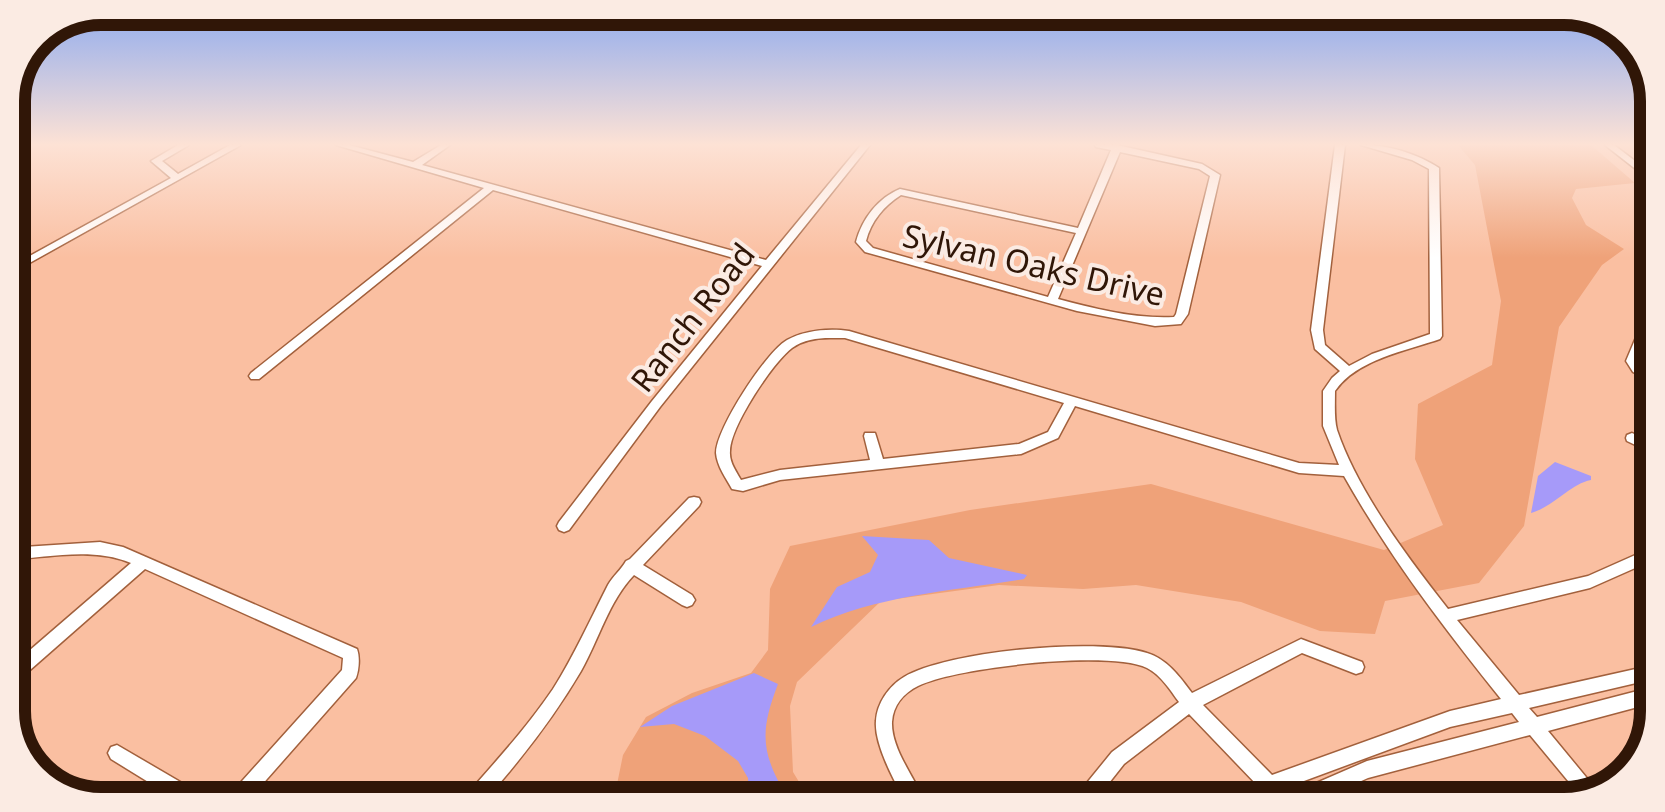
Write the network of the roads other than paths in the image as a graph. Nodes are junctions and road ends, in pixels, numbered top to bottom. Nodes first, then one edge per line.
1 (168, 183) edge
2 (480, 183) edge
3 (834, 183) edge
4 (1102, 183) edge
5 (1214, 183) edge
6 (1335, 183) edge
7 (1434, 183) edge
8 (492, 186) junction
9 (1079, 232) junction
10 (25, 263) edge
11 (768, 264) junction
12 (1052, 299) junction
13 (1640, 341) edge
14 (1346, 370) junction
15 (1640, 370) edge
16 (255, 376) dead end
17 (1072, 400) junction
18 (870, 436) dead end
19 (1632, 438) dead end
20 (1640, 442) edge
21 (878, 465) junction
22 (1346, 471) junction
23 (694, 502) dead end
24 (564, 526) dead end
25 (25, 553) edge
26 (1640, 559) edge
27 (143, 562) junction
28 (631, 565) junction
29 (687, 600) dead end
30 (1446, 616) junction
31 (25, 664) edge
32 (1356, 667) dead end
33 (1640, 675) edge
34 (1640, 699) edge
35 (1190, 703) junction
36 (1520, 706) junction
37 (1537, 728) junction
38 (116, 753) dead end
39 (1271, 784) junction
40 (1583, 785) edge
41 (173, 787) edge
42 (248, 787) edge
43 (485, 787) edge
44 (905, 787) edge
45 (1095, 787) edge
46 (1268, 787) edge
47 (1274, 787) edge
48 (1327, 787) edge

1 - 10 street
2 - 8 street
3 - 11 street, Ranch Road
4 - 9 street
5 - 12 street, Sylvan Oaks Drive
6 - 14 street
7 - 14 street
8 - 11 street
8 - 16 street
9 - 12 street
9 - 12 street, Sylvan Oaks Drive
11 - 24 street, Ranch Road
13 - 15 street
14 - 22 street
17 - 21 street
17 - 21 street
17 - 22 street
18 - 21 street
19 - 20 street
22 - 30 street
23 - 28 street
25 - 27 street
26 - 30 street
27 - 31 street
27 - 42 street
28 - 29 street
28 - 43 street
30 - 36 street
32 - 35 street
33 - 36 street
34 - 37 street
35 - 39 street
35 - 44 street
35 - 45 street
36 - 37 street
36 - 39 street
37 - 40 street
37 - 48 street
38 - 41 street
39 - 46 street
39 - 47 street

